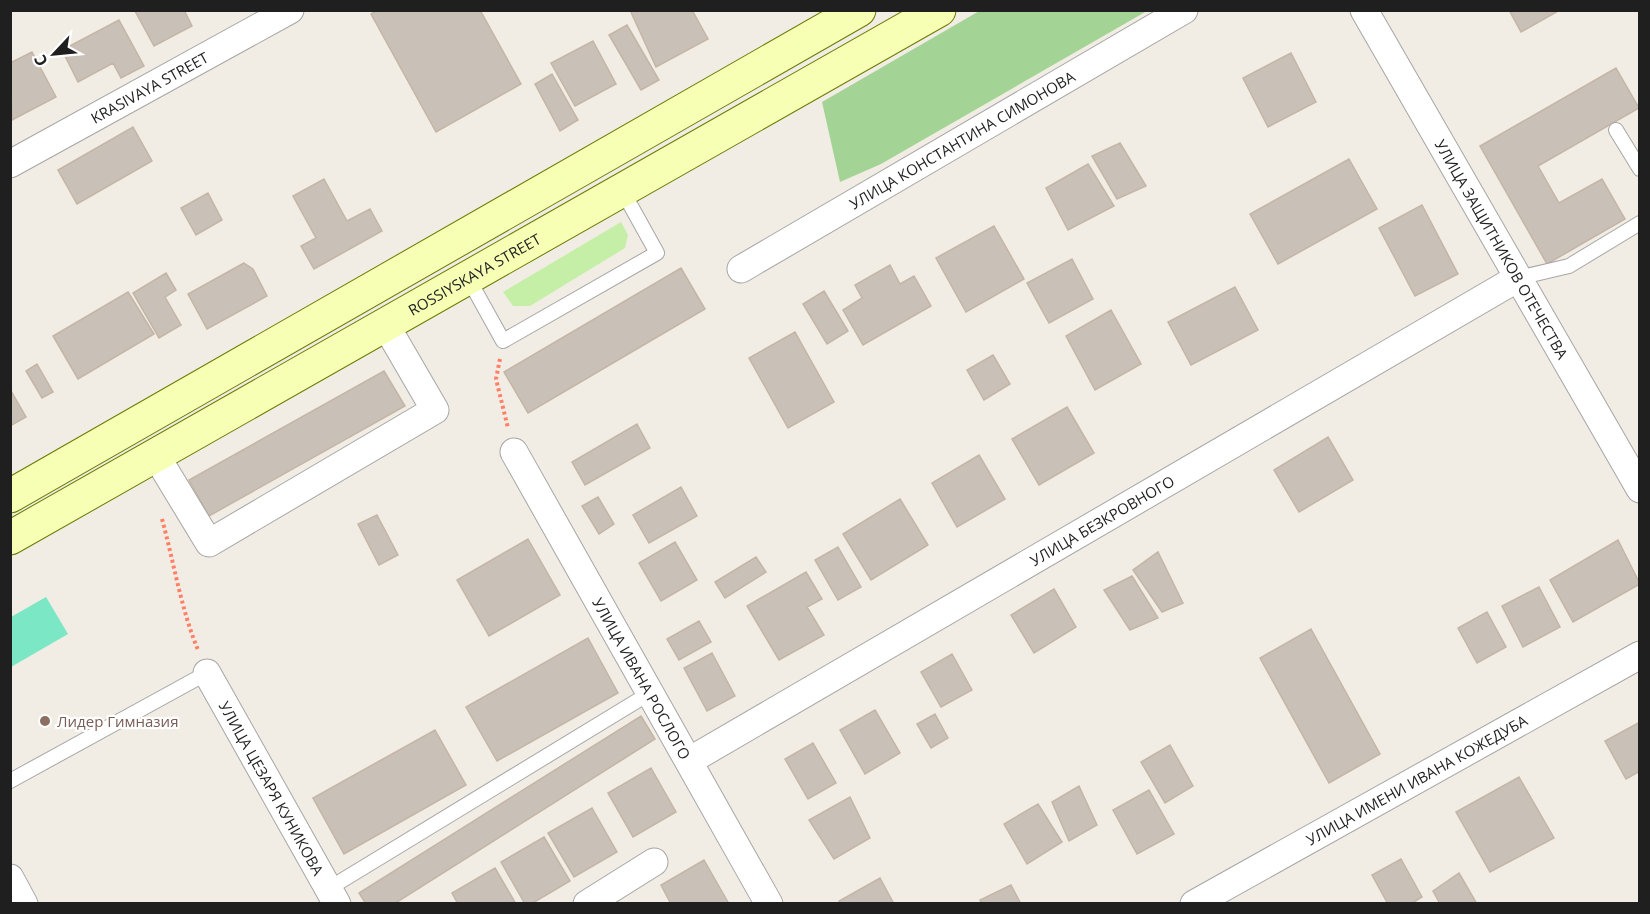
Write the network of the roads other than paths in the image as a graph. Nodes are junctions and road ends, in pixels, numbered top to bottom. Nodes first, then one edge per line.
1 (290, 10) edge
2 (859, 10) edge
3 (939, 10) edge
4 (1184, 10) edge
5 (1364, 10) edge
6 (1616, 130) dead end
7 (10, 164) edge
8 (1640, 170) edge
9 (622, 190) junction
10 (1640, 223) edge
11 (741, 269) dead end
12 (468, 278) junction
13 (1518, 278) junction
14 (385, 324) junction
15 (514, 452) road end
16 (155, 454) junction
17 (1640, 489) edge
18 (10, 496) edge
19 (10, 538) edge
20 (1640, 655) edge
21 (207, 673) joint
22 (650, 693) junction
23 (689, 761) junction
24 (10, 781) edge
25 (654, 862) dead end
26 (10, 878) edge
27 (333, 896) edge
28 (24, 903) edge
29 (587, 903) edge
30 (770, 903) edge
31 (1194, 903) edge

1 - 7 street, KRASIVAYA STREET
2 - 18 main road
3 - 9 main road, ROSSIYSKAYA STREET
4 - 11 street, УЛИЦА КОНСТАНТИНА СИМОНОВА
5 - 13 street, УЛИЦА ЗАЩИТНИКОВ ОТЕЧЕСТВА
6 - 8 lane
9 - 12 main road, ROSSIYSKAYA STREET
9 - 12 lane
10 - 13 lane
12 - 14 main road, ROSSIYSKAYA STREET
13 - 17 street, УЛИЦА ЗАЩИТНИКОВ ОТЕЧЕСТВА
13 - 23 street, УЛИЦА БЕЗКРОВНОГО
14 - 16 main road, ROSSIYSKAYA STREET
14 - 16 street
15 - 22 street, УЛИЦА ИВАНА РОСЛОГО
16 - 19 main road, ROSSIYSKAYA STREET
20 - 31 street, УЛИЦА ИМЕНИ ИВАНА КОЖЕДУБА
21 - 24 lane
21 - 27 street, УЛИЦА ЦЕЗАРЯ КУНИКОВА
22 - 23 street, УЛИЦА ИВАНА РОСЛОГО
22 - 27 lane
23 - 30 street, УЛИЦА ИВАНА РОСЛОГО
25 - 29 street
26 - 28 street

